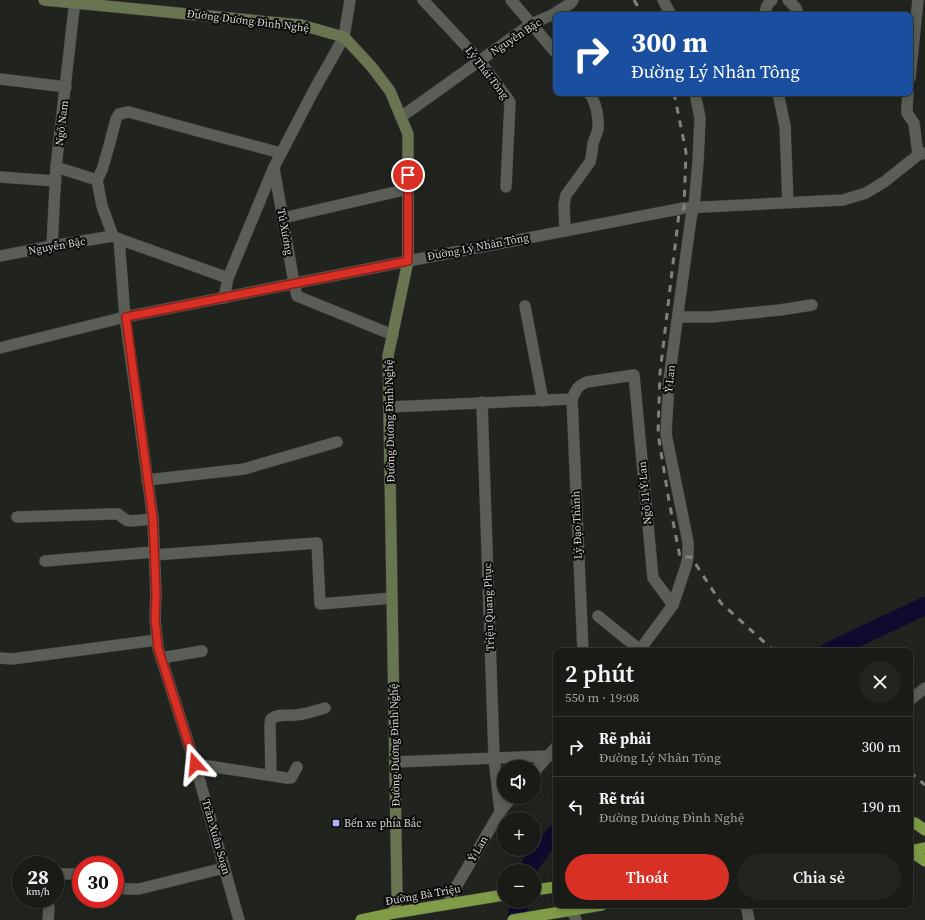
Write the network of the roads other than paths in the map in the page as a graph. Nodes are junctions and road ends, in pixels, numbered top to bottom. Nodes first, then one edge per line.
1 (44, 0) edge
2 (350, 0) edge
3 (423, 0) edge
4 (511, 0) edge
5 (573, 0) edge
6 (663, 0) edge
7 (772, 0) edge
8 (788, 0) edge
9 (918, 0) edge
10 (75, 2) edge
11 (556, 12) edge
12 (669, 12) edge
13 (765, 12) edge
14 (797, 12) edge
15 (553, 14) edge
16 (531, 24) junction
17 (344, 37) junction
18 (913, 49) edge
19 (553, 50) edge
20 (480, 61) junction
21 (0, 79) edge
22 (66, 87) junction
23 (592, 96) edge
24 (696, 96) edge
25 (779, 96) edge
26 (908, 96) edge
27 (401, 117) junction
28 (281, 153) junction
29 (922, 154) edge
30 (56, 167) junction
31 (274, 167) junction
32 (0, 177) edge
33 (98, 180) junction
34 (56, 182) junction
35 (506, 187) dead end
36 (408, 189) junction
37 (788, 203) junction
38 (694, 207) junction
39 (283, 218) junction
40 (565, 231) junction
41 (116, 238) junction
42 (52, 246) junction
43 (0, 256) edge
44 (408, 261) junction
45 (228, 278) junction
46 (294, 283) junction
47 (224, 298) junction
48 (526, 306) dead end
49 (812, 306) dead end
50 (126, 317) junction
51 (678, 317) junction
52 (393, 335) junction
53 (0, 348) edge
54 (572, 399) junction
55 (543, 400) junction
56 (482, 402) junction
57 (389, 407) junction
58 (337, 442) dead end
59 (147, 480) junction
60 (17, 517) dead end
61 (153, 519) junction
62 (154, 553) junction
63 (45, 561) dead end
64 (392, 598) junction
65 (673, 605) junction
66 (598, 616) dead end
67 (157, 640) junction
68 (582, 648) edge
69 (636, 648) edge
70 (642, 648) edge
71 (202, 652) dead end
72 (0, 658) edge
73 (161, 658) junction
74 (925, 688) edge
75 (913, 698) edge
76 (325, 708) dead end
77 (552, 752) edge
78 (494, 757) junction
79 (395, 762) junction
80 (195, 764) junction
81 (541, 764) edge
82 (297, 767) dead end
83 (271, 775) junction
84 (506, 804) edge
85 (500, 812) joint
86 (497, 817) edge
87 (917, 823) edge
88 (925, 830) edge
89 (925, 848) edge
90 (913, 850) edge
91 (913, 853) edge
92 (925, 861) edge
93 (224, 868) junction
94 (124, 888) edge
95 (551, 888) edge
96 (541, 889) edge
97 (497, 896) edge
98 (448, 904) junction
99 (49, 908) edge
100 (594, 908) edge
101 (747, 908) edge
102 (574, 915) edge
103 (394, 916) edge
104 (48, 920) edge
105 (240, 920) edge
106 (361, 920) edge
107 (513, 920) edge
108 (750, 920) edge

1 - 10 main road, Đường Dương Đình Nghệ
2 - 17 street
3 - 20 street, Lý Thái Tông
4 - 16 street
5 - 11 street, Nguyễn Bặc
6 - 12 street
7 - 13 street
8 - 14 street
9 - 18 street
10 - 17 main road, Đường Dương Đình Nghệ
10 - 22 street, Ngõ Nam
15 - 16 street, Nguyễn Bặc
16 - 19 street
16 - 20 street, Nguyễn Bặc
17 - 27 main road, Đường Dương Đình Nghệ
17 - 28 street
20 - 27 street, Nguyễn Bặc
20 - 35 street, Lý Thái Tông
21 - 22 street
22 - 30 street, Ngõ Nam
23 - 40 street
24 - 38 street, Ỷ Lan
25 - 37 street
26 - 29 street
27 - 36 main road, Đường Dương Đình Nghệ
28 - 31 street
28 - 33 street
29 - 37 street, Đường Lý Nhân Tông
30 - 33 street
30 - 34 street, Ngõ Nam
31 - 39 street, Tú Xương
31 - 45 street
32 - 34 street
33 - 41 street, Trần Xuân Soạn
34 - 42 street, Ngõ Nam
36 - 39 street
36 - 44 main road, Đường Dương Đình Nghệ
37 - 38 street, Đường Lý Nhân Tông
38 - 40 street, Đường Lý Nhân Tông
38 - 51 street, Ỷ Lan
39 - 46 street, Tú Xương
40 - 44 street, Đường Lý Nhân Tông
41 - 42 street, Nguyễn Bặc
41 - 45 street
41 - 50 street, Trần Xuân Soạn
42 - 43 street, Nguyễn Bặc
44 - 46 street, Đường Lý Nhân Tông
44 - 52 main road, Đường Dương Đình Nghệ
45 - 47 street
46 - 47 street, Đường Lý Nhân Tông
46 - 52 street, Tú Xương
47 - 50 street, Đường Lý Nhân Tông
48 - 55 street
49 - 51 street
50 - 53 street, Đường Lý Nhân Tông
50 - 59 street, Trần Xuân Soạn
51 - 65 street, Ỷ Lan
52 - 57 main road, Đường Dương Đình Nghệ
54 - 55 street
54 - 65 street, Ngõ 11 Ỷ Lan
54 - 68 street, Lý Đạo Thành
55 - 56 street
56 - 57 street
56 - 78 street, Triệu Quang Phục
57 - 64 main road, Đường Dương Đình Nghệ
58 - 59 street
59 - 61 street, Trần Xuân Soạn
60 - 61 street
61 - 62 street, Trần Xuân Soạn
62 - 63 street
62 - 64 street
62 - 67 street, Trần Xuân Soạn
64 - 79 main road, Đường Dương Đình Nghệ
65 - 70 street, Ỷ Lan
66 - 69 street
67 - 72 street
67 - 73 street, Trần Xuân Soạn
71 - 73 street
73 - 80 street, Trần Xuân Soạn
74 - 75 street
76 - 83 street
77 - 78 street
77 - 81 street
78 - 79 street
78 - 85 street, Triệu Quang Phục
79 - 103 main road, Đường Dương Đình Nghệ
80 - 83 street
80 - 93 street, Trần Xuân Soạn
82 - 83 street
84 - 85 street, Ỷ Lan
86 - 98 street, Ỷ Lan
87 - 88 highway
89 - 90 highway
91 - 92 highway
93 - 94 street
93 - 105 street, Trần Xuân Soạn
95 - 96 highway
97 - 98 highway, Đường Bà Triệu
98 - 103 highway, Đường Bà Triệu
99 - 104 street
100 - 102 highway
101 - 108 street
102 - 107 highway
103 - 106 highway, Đường Bà Triệu

